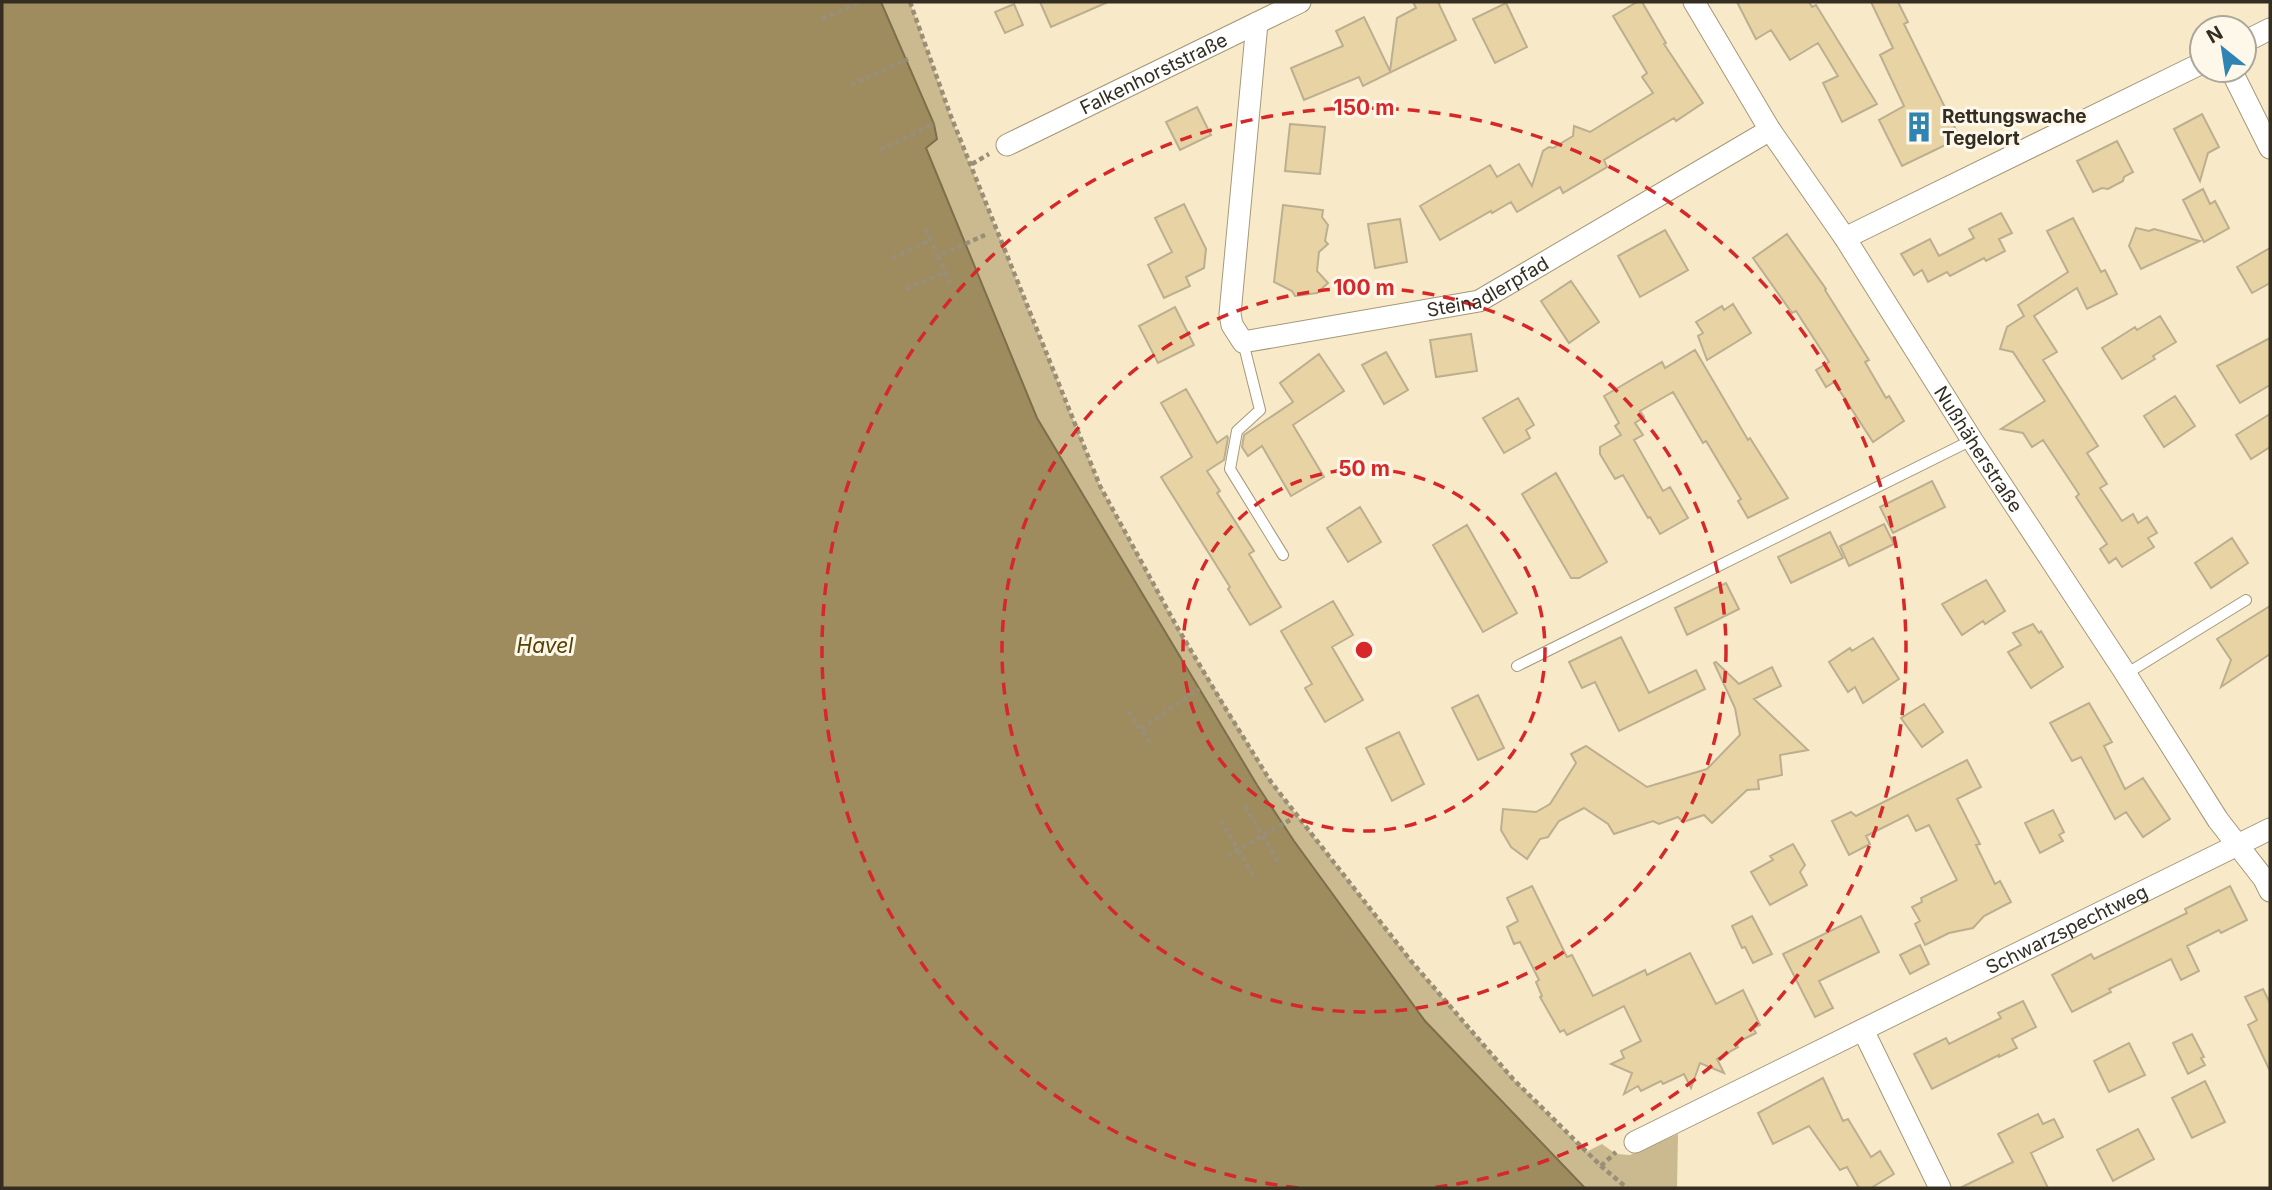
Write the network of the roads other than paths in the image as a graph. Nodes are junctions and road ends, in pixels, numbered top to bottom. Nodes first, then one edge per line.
1 (1300, 2) edge
2 (1694, 2) edge
3 (1257, 23) junction
4 (2188, 69) edge
5 (2238, 84) edge
6 (1770, 130) junction
7 (1007, 145) dead end
8 (2270, 148) edge
9 (1845, 238) junction
10 (1243, 342) junction
11 (1972, 440) junction
12 (1283, 555) dead end
13 (2246, 600) dead end
14 (1517, 666) dead end
15 (2126, 674) junction
16 (2270, 829) edge
17 (2238, 845) junction
18 (2270, 891) edge
19 (1863, 1030) junction
20 (1635, 1142) dead end
21 (1940, 1188) edge

1 - 3 street, Falkenhorststraße
2 - 6 street, Nußhäherstraße
3 - 7 street, Falkenhorststraße
3 - 10 street
4 - 9 street
5 - 8 street
6 - 9 street, Nußhäherstraße
6 - 10 street, Steinadlerpfad
9 - 11 street, Nußhäherstraße
10 - 12 lane
11 - 14 lane
11 - 15 street, Nußhäherstraße
13 - 15 lane
15 - 17 street, Nußhäherstraße
16 - 17 street, Schwarzspechtweg
17 - 18 street, Nußhäherstraße
17 - 19 street, Schwarzspechtweg
19 - 20 street, Schwarzspechtweg
19 - 21 street

